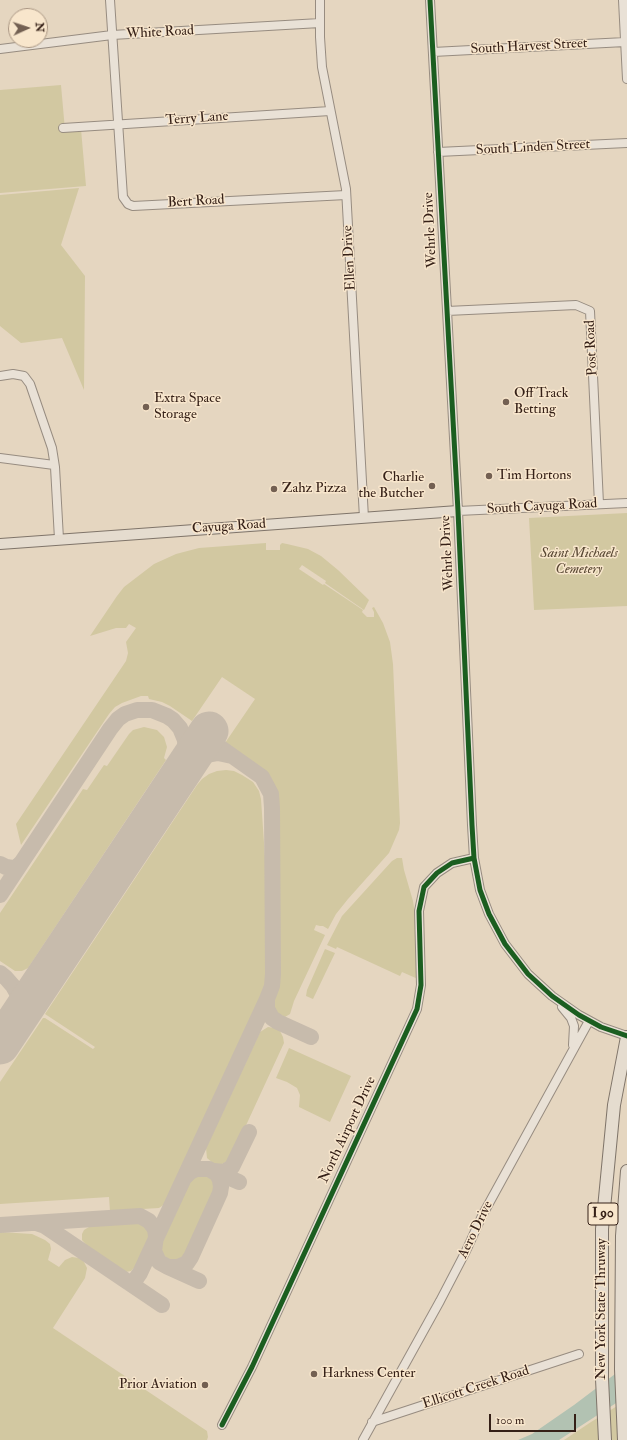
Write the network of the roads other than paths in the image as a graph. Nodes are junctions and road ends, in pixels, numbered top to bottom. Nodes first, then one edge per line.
1 (110, 0) edge
2 (320, 0) edge
3 (430, 0) edge
4 (623, 0) edge
5 (320, 23) junction
6 (112, 35) junction
7 (625, 42) junction
8 (0, 49) edge
9 (433, 52) junction
10 (627, 79) edge
11 (330, 112) junction
12 (118, 124) junction
13 (63, 128) dead end
14 (627, 143) edge
15 (438, 152) junction
16 (346, 195) junction
17 (447, 311) junction
18 (0, 376) edge
19 (0, 458) edge
20 (54, 464) junction
21 (627, 503) edge
22 (599, 504) junction
23 (458, 511) junction
24 (364, 518) junction
25 (59, 539) junction
26 (0, 544) edge
27 (474, 858) junction
28 (552, 996) junction
29 (589, 1021) junction
30 (627, 1036) edge
31 (573, 1049) junction
32 (627, 1171) edge
33 (579, 1354) dead end
34 (372, 1422) junction
35 (222, 1425) dead end
36 (363, 1440) edge
37 (605, 1440) edge
38 (624, 1440) edge

1 - 6 street, Bert Road
2 - 5 street, Ellen Drive
3 - 9 street, Wehrle Drive
4 - 7 street
5 - 6 street, White Road
5 - 11 street, Ellen Drive
6 - 8 street, White Road
6 - 12 street, Bert Road
7 - 9 street, South Harvest Street
7 - 10 street
9 - 15 street, Wehrle Drive
11 - 12 street, Terry Lane
11 - 16 street, Ellen Drive
12 - 13 street, Terry Lane
12 - 16 street, Bert Road
14 - 15 street, South Linden Street
15 - 17 street, Wehrle Drive
16 - 24 street, Ellen Drive
17 - 22 street, Post Road
17 - 23 street, Wehrle Drive
18 - 20 street
19 - 20 street
20 - 25 street
21 - 22 street, South Cayuga Road
22 - 23 street, South Cayuga Road
23 - 24 main road, Cayuga Road
23 - 27 street, Wehrle Drive
24 - 25 main road, Cayuga Road
25 - 26 main road, Cayuga Road
27 - 28 street, Wehrle Drive
27 - 35 street, North Airport Drive
28 - 29 street, Wehrle Drive
28 - 31 street
29 - 30 street, Wehrle Drive
29 - 31 street, Aero Drive
30 - 37 highway, New York State Thruway / I 90
31 - 34 street, Aero Drive
32 - 38 highway, New York State Thruway / I 90
33 - 34 street, Ellicott Creek Road
34 - 36 street, Aero Drive

